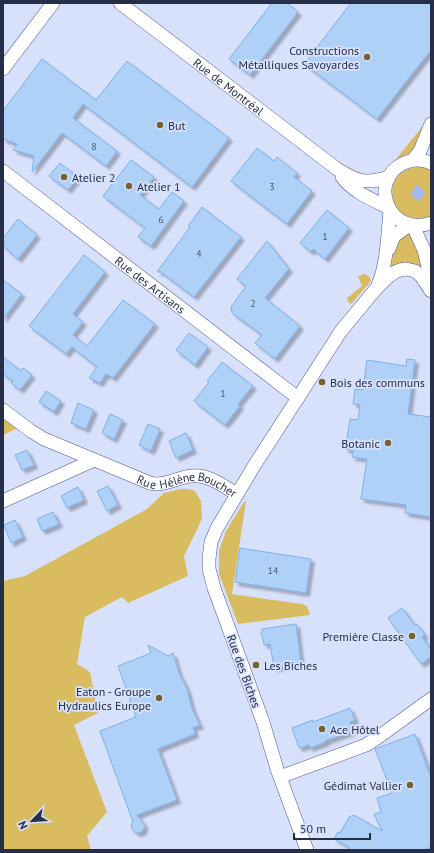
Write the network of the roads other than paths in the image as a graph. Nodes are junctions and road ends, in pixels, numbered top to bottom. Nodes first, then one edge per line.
1 (53, 3) edge
2 (120, 3) edge
3 (3, 69) edge
4 (431, 124) edge
5 (413, 160) junction
6 (431, 163) edge
7 (337, 169) junction
8 (3, 171) edge
9 (389, 177) junction
10 (389, 209) junction
11 (431, 223) edge
12 (411, 225) junction
13 (385, 259) junction
14 (431, 280) edge
15 (375, 290) junction
16 (431, 291) edge
17 (298, 398) junction
18 (3, 410) edge
19 (94, 460) junction
20 (237, 494) junction
21 (3, 501) edge
22 (431, 698) edge
23 (280, 777) junction
24 (308, 850) edge

1 - 3 street
2 - 7 street, Rue de Montréal
4 - 5 street
5 - 6 street
5 - 9 street
7 - 9 street, Rue de Montréal
7 - 10 street, Rue de Montréal
8 - 17 street, Rue des Artisans
9 - 10 street, Rue Hélène Boucher
10 - 12 street, Rue de Montréal
10 - 13 street, Rue Hélène Boucher
11 - 12 street
12 - 13 street, Rue Hélène Boucher
12 - 14 street
13 - 15 street, Rue Hélène Boucher
15 - 16 street, Rue Hélène Boucher
15 - 17 street, Rue Hélène Boucher
17 - 20 street, Rue Hélène Boucher
18 - 19 street, Rue Hélène Boucher
19 - 20 street, Rue Hélène Boucher
19 - 21 street
20 - 23 street, Rue des Biches
22 - 23 street
23 - 24 street, Rue des Biches

